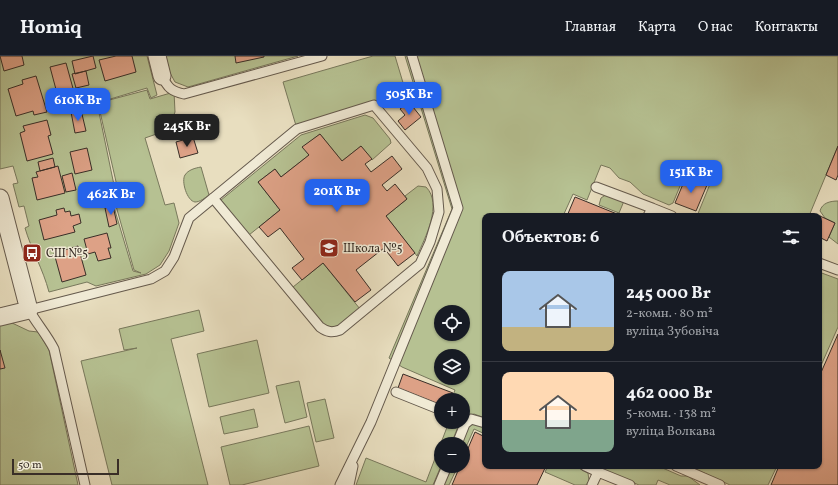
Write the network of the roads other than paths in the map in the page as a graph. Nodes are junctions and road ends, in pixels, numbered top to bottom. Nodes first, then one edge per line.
1 (157, 56) edge
2 (412, 56) edge
3 (318, 57) edge
4 (162, 76) joint
5 (596, 187) dead end
6 (0, 198) edge
7 (213, 198) junction
8 (650, 212) edge
9 (822, 264) edge
10 (838, 270) edge
11 (29, 310) junction
12 (0, 317) edge
13 (396, 392) dead end
14 (434, 407) edge
15 (470, 419) edge
16 (482, 422) edge
17 (355, 456) junction
18 (592, 469) edge
19 (683, 469) edge
20 (598, 472) junction
21 (444, 473) edge
22 (86, 485) edge
23 (340, 485) edge
24 (349, 485) edge
25 (439, 485) edge
26 (592, 485) edge
27 (630, 485) edge
28 (720, 485) edge

1 - 4 street
2 - 17 lane
3 - 4 lane
5 - 8 lane
6 - 11 street
7 - 7 lane
7 - 11 lane
9 - 10 lane
11 - 12 street
11 - 22 lane
13 - 14 lane
15 - 16 lane
17 - 23 lane
17 - 24 lane
18 - 20 lane
19 - 28 lane
20 - 26 lane
20 - 27 lane
21 - 25 lane

